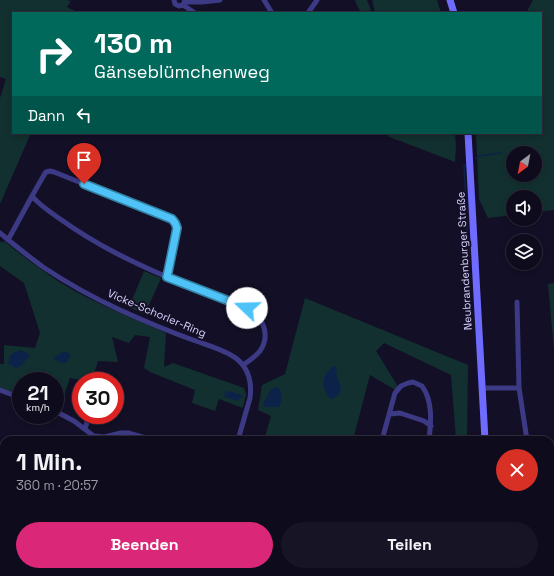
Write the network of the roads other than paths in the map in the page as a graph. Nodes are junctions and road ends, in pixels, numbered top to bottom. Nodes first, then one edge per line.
1 (174, 0) edge
2 (220, 0) edge
3 (264, 0) edge
4 (317, 0) edge
5 (450, 0) edge
6 (184, 2) edge
7 (194, 12) edge
8 (271, 12) edge
9 (309, 12) edge
10 (454, 12) edge
11 (468, 134) edge
12 (32, 196) junction
13 (0, 234) edge
14 (8, 240) junction
15 (167, 277) junction
16 (517, 302) dead end
17 (243, 365) junction
18 (482, 388) junction
19 (519, 388) junction
20 (0, 390) edge
21 (12, 395) edge
22 (390, 414) junction
23 (64, 416) edge
24 (86, 424) edge
25 (431, 426) junction
26 (85, 429) junction
27 (91, 436) edge
28 (108, 436) edge
29 (139, 436) edge
30 (239, 436) edge
31 (384, 436) edge
32 (430, 436) edge
33 (485, 436) edge
34 (526, 436) edge

1 - 6 street
2 - 6 street
3 - 8 street
4 - 9 street
5 - 10 main road
6 - 7 street
11 - 18 main road, Neubrandenburger Straße
12 - 14 street
12 - 15 street
12 - 15 street
13 - 14 street, Vicke-Schorler-Ring
14 - 17 street, Vicke-Schorler-Ring
15 - 17 street
16 - 19 street
17 - 30 street, Vicke-Schorler-Ring
18 - 19 street
18 - 33 main road, Neubrandenburger Straße
19 - 34 street
20 - 21 street
22 - 25 street
22 - 25 street
22 - 31 street
23 - 26 street
24 - 26 street
25 - 32 street
26 - 27 street
28 - 29 street

